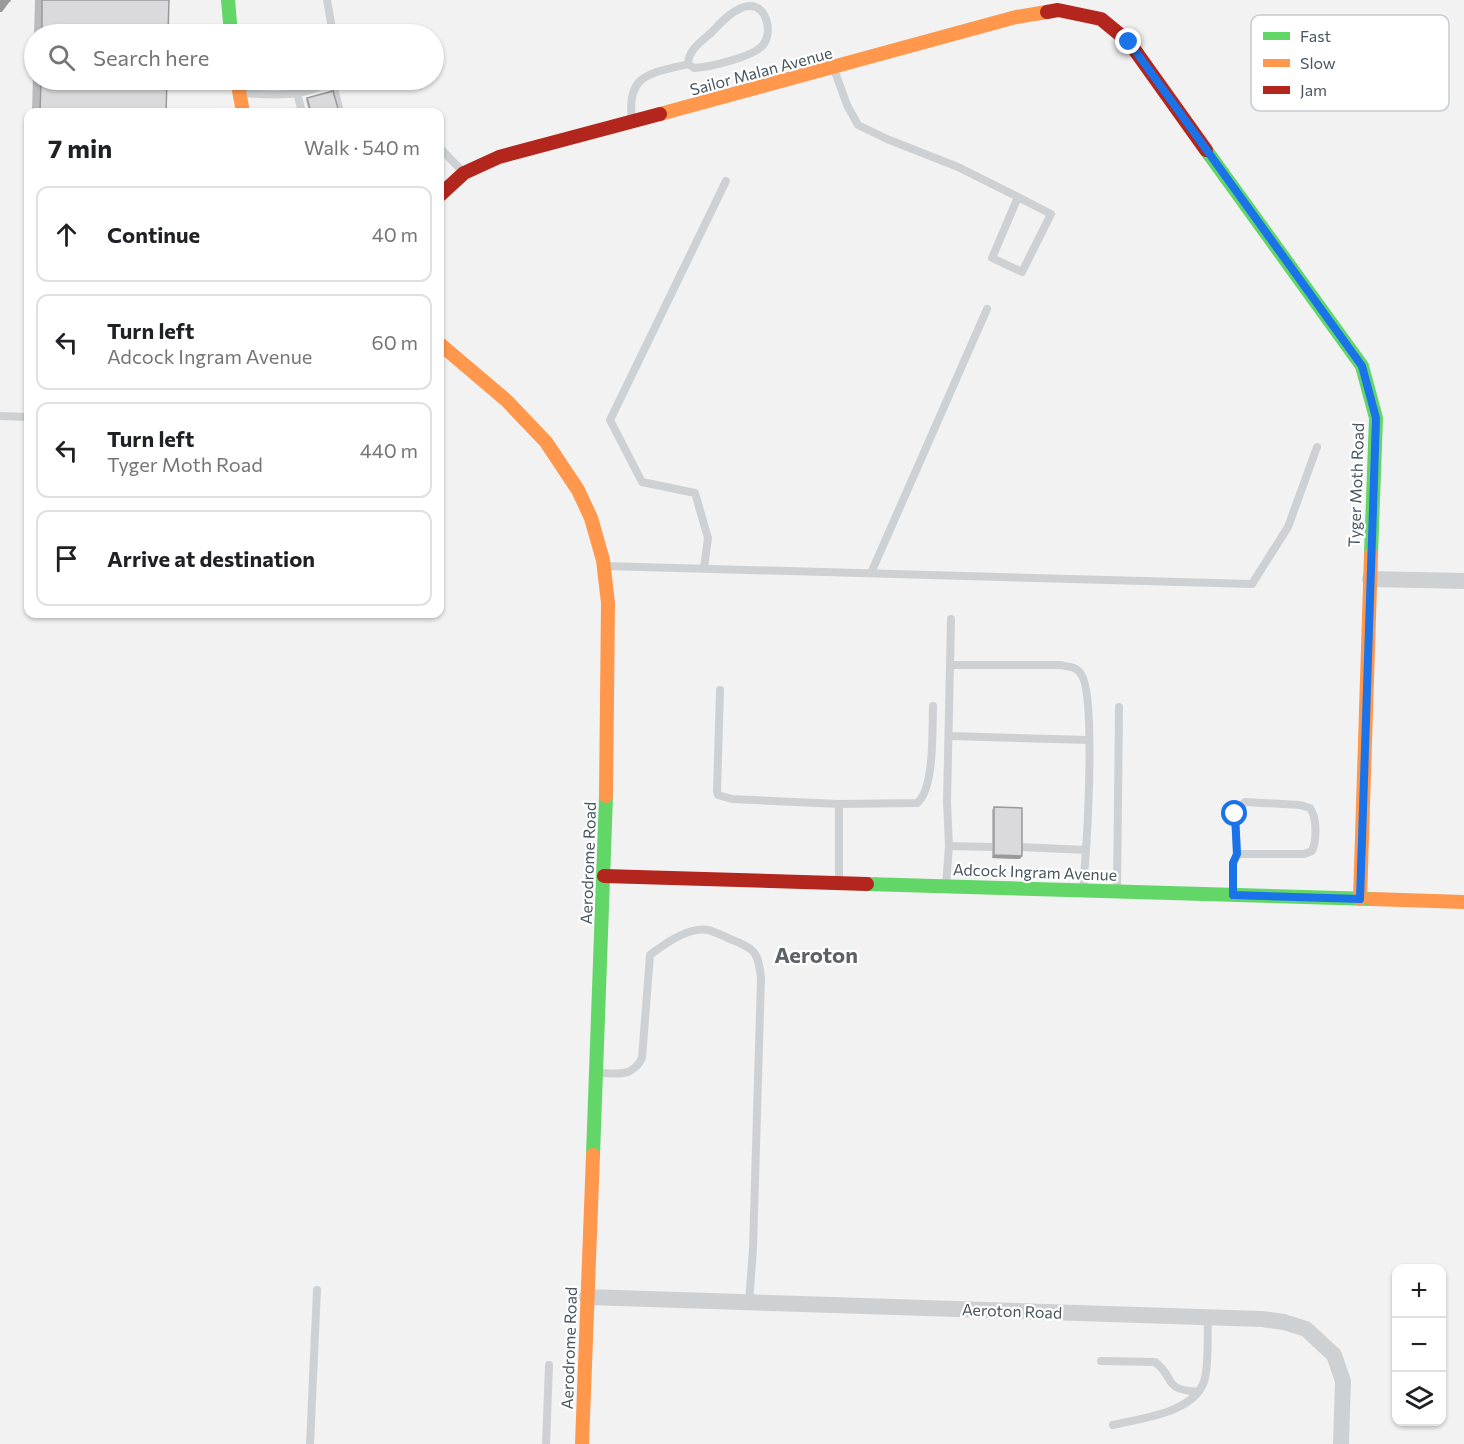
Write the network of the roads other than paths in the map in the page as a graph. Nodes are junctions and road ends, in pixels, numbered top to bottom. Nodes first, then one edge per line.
1 (228, 0) edge
2 (327, 0) edge
3 (1101, 18) joint
4 (230, 24) edge
5 (331, 24) edge
6 (688, 64) junction
7 (834, 69) junction
8 (239, 90) edge
9 (252, 90) edge
10 (305, 90) edge
11 (333, 90) edge
12 (297, 93) junction
13 (242, 108) edge
14 (301, 108) edge
15 (339, 108) edge
16 (632, 122) junction
17 (444, 152) edge
18 (464, 173) junction
19 (726, 181) dead end
20 (444, 191) edge
21 (1018, 197) junction
22 (987, 309) dead end
23 (444, 347) edge
24 (0, 416) edge
25 (24, 417) edge
26 (1317, 447) dead end
27 (604, 566) junction
28 (704, 568) junction
29 (871, 573) junction
30 (1370, 579) junction
31 (1464, 581) edge
32 (951, 619) dead end
33 (951, 664) junction
34 (720, 690) dead end
35 (933, 706) dead end
36 (1119, 707) dead end
37 (949, 736) junction
38 (1089, 740) junction
39 (839, 804) junction
40 (949, 846) junction
41 (992, 847) edge
42 (1020, 847) edge
43 (1086, 850) junction
44 (1237, 854) junction
45 (604, 876) junction
46 (839, 884) junction
47 (946, 886) junction
48 (1083, 890) junction
49 (1117, 891) junction
50 (1233, 895) junction
51 (1360, 899) junction
52 (1464, 902) edge
53 (596, 1073) junction
54 (317, 1290) dead end
55 (587, 1297) junction
56 (749, 1302) junction
57 (1208, 1317) junction
58 (1101, 1361) dead end
59 (549, 1365) dead end
60 (1198, 1392) junction
61 (1113, 1425) dead end
62 (310, 1444) edge
63 (546, 1444) edge
64 (582, 1444) edge
65 (1341, 1444) edge

1 - 4 street
2 - 5 lane
3 - 7 street, Sailor Malan Avenue
3 - 30 street, Tyger Moth Road
6 - 6 lane
6 - 16 lane
7 - 16 street, Sailor Malan Avenue
7 - 21 lane
8 - 13 street
9 - 12 lane
10 - 12 lane
11 - 15 lane
12 - 14 lane
16 - 18 street, Sailor Malan Avenue
17 - 18 lane
18 - 20 street, Sailor Malan Avenue
19 - 28 lane
21 - 21 lane
22 - 29 lane
23 - 27 street, Aerodrome Road
24 - 25 lane
26 - 29 lane
27 - 28 lane
27 - 45 street, Aerodrome Road
28 - 29 lane
30 - 31 street
30 - 51 street, Tyger Moth Road
32 - 33 lane
33 - 37 lane
33 - 38 lane
34 - 39 lane
35 - 39 lane
36 - 49 lane
37 - 38 lane
37 - 40 lane
38 - 43 lane
39 - 46 lane
40 - 41 lane
40 - 47 lane
42 - 43 lane
43 - 48 lane
44 - 44 lane
44 - 50 lane
45 - 46 street, Adcock Ingram Avenue
45 - 53 street, Aerodrome Road
46 - 47 street, Adcock Ingram Avenue
47 - 48 street, Adcock Ingram Avenue
48 - 49 street, Adcock Ingram Avenue
49 - 50 street, Adcock Ingram Avenue
50 - 51 street, Adcock Ingram Avenue
51 - 52 street, Adcock Ingram Avenue
53 - 55 street, Aerodrome Road
53 - 56 lane
54 - 62 lane
55 - 56 street, Aeroton Road
55 - 64 street, Aerodrome Road
56 - 57 street, Aeroton Road
57 - 60 lane
57 - 65 street, Aeroton Road
58 - 60 lane
59 - 63 lane
60 - 61 lane

